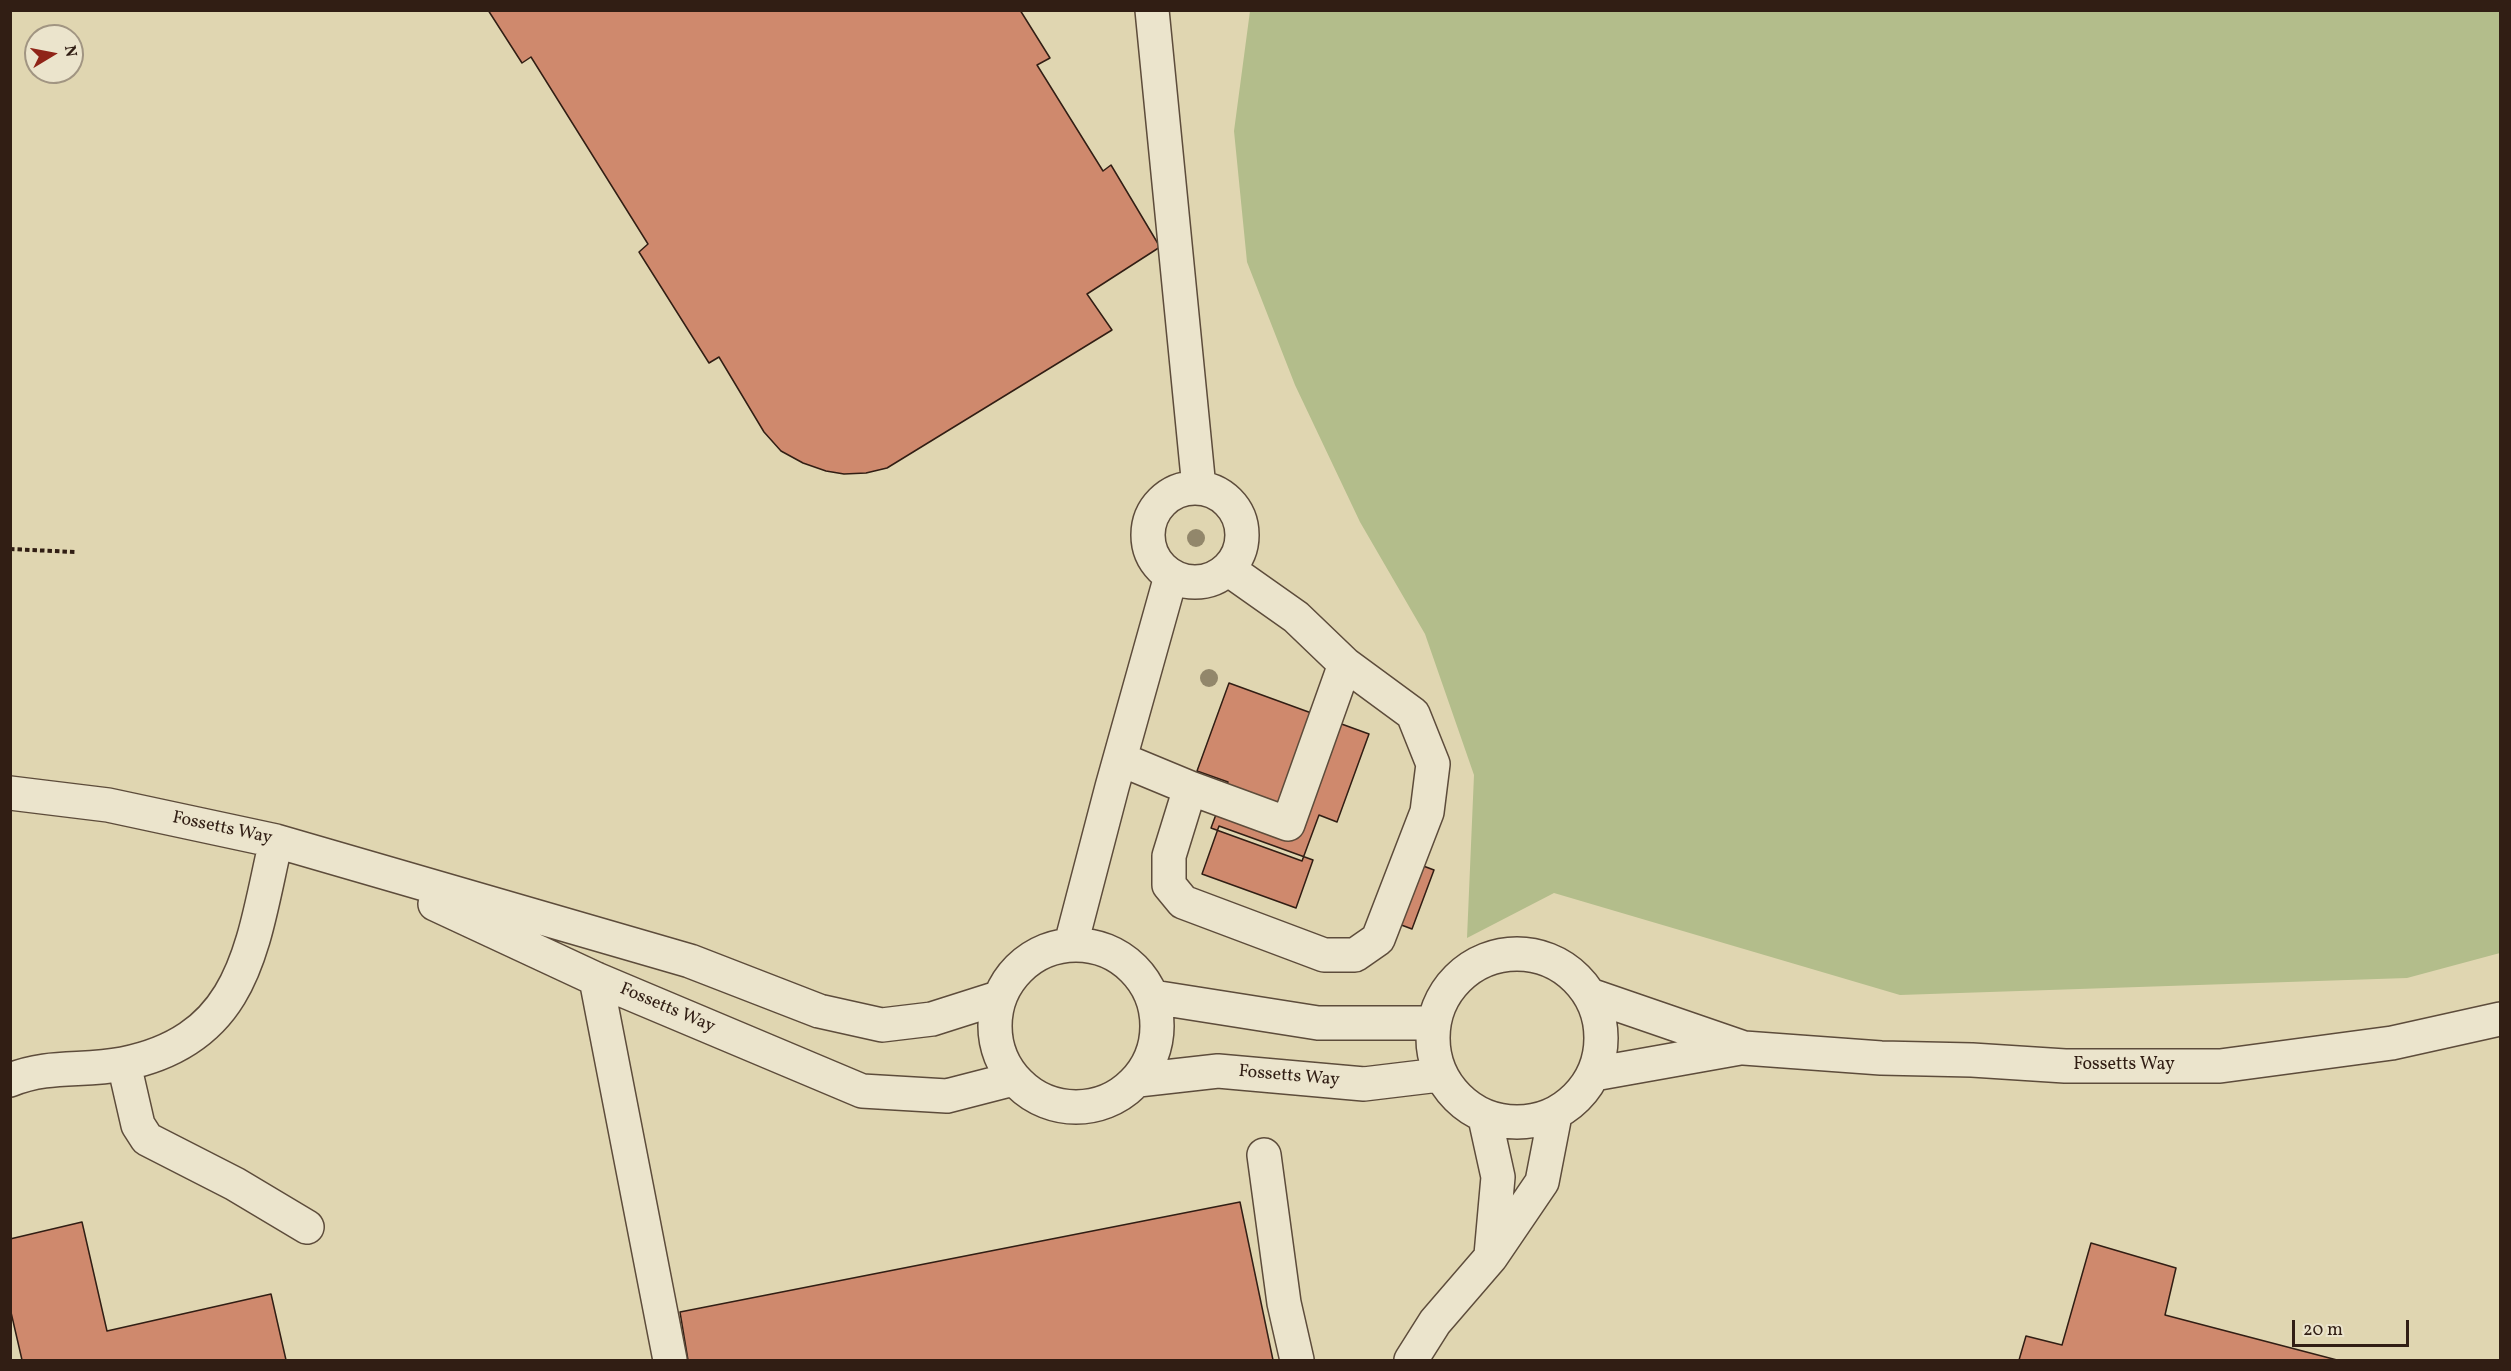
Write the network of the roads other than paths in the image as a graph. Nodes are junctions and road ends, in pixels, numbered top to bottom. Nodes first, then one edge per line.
1 (1152, 10) edge
2 (1199, 488) junction
3 (1228, 569) junction
4 (1171, 576) junction
5 (1345, 664) junction
6 (1120, 759) junction
7 (10, 771) edge
8 (1190, 788) junction
9 (10, 794) edge
10 (108, 805) junction
11 (276, 841) junction
12 (336, 857) junction
13 (1071, 944) junction
14 (596, 979) junction
15 (1590, 995) junction
16 (1153, 997) junction
17 (998, 998) junction
18 (2500, 1019) edge
19 (1433, 1023) junction
20 (1744, 1048) junction
21 (124, 1064) junction
22 (1594, 1074) junction
23 (1439, 1075) junction
24 (1013, 1079) junction
25 (10, 1080) edge
26 (1138, 1080) junction
27 (1555, 1115) junction
28 (1485, 1118) junction
29 (1264, 1155) dead end
30 (307, 1227) dead end
31 (1491, 1257) junction
32 (670, 1360) edge
33 (1297, 1360) edge
34 (1411, 1360) edge

1 - 2 street
2 - 3 street
2 - 4 street
3 - 4 street
3 - 5 street
4 - 6 street
5 - 8 street
5 - 8 street
6 - 8 street
6 - 13 street
7 - 10 street, Fossetts Way
9 - 10 street, Fossetts Way
10 - 11 street, Fossetts Way
11 - 12 street, Fossetts Way
11 - 21 street
12 - 14 street, Fossetts Way
12 - 17 street, Fossetts Way
13 - 16 street
13 - 17 street
14 - 24 street, Fossetts Way
14 - 32 street
15 - 19 street, Fossetts Way
15 - 20 street, Fossetts Way
15 - 22 street, Fossetts Way
16 - 19 street
16 - 26 street
17 - 24 street
18 - 20 street, Fossetts Way
19 - 23 street, Fossetts Way
20 - 22 street, Fossetts Way
21 - 25 street
21 - 30 street
22 - 27 street, Fossetts Way
23 - 26 street, Fossetts Way
23 - 28 street, Fossetts Way
24 - 26 street
27 - 28 street, Fossetts Way
27 - 31 street
28 - 31 street
29 - 33 street
31 - 34 street

